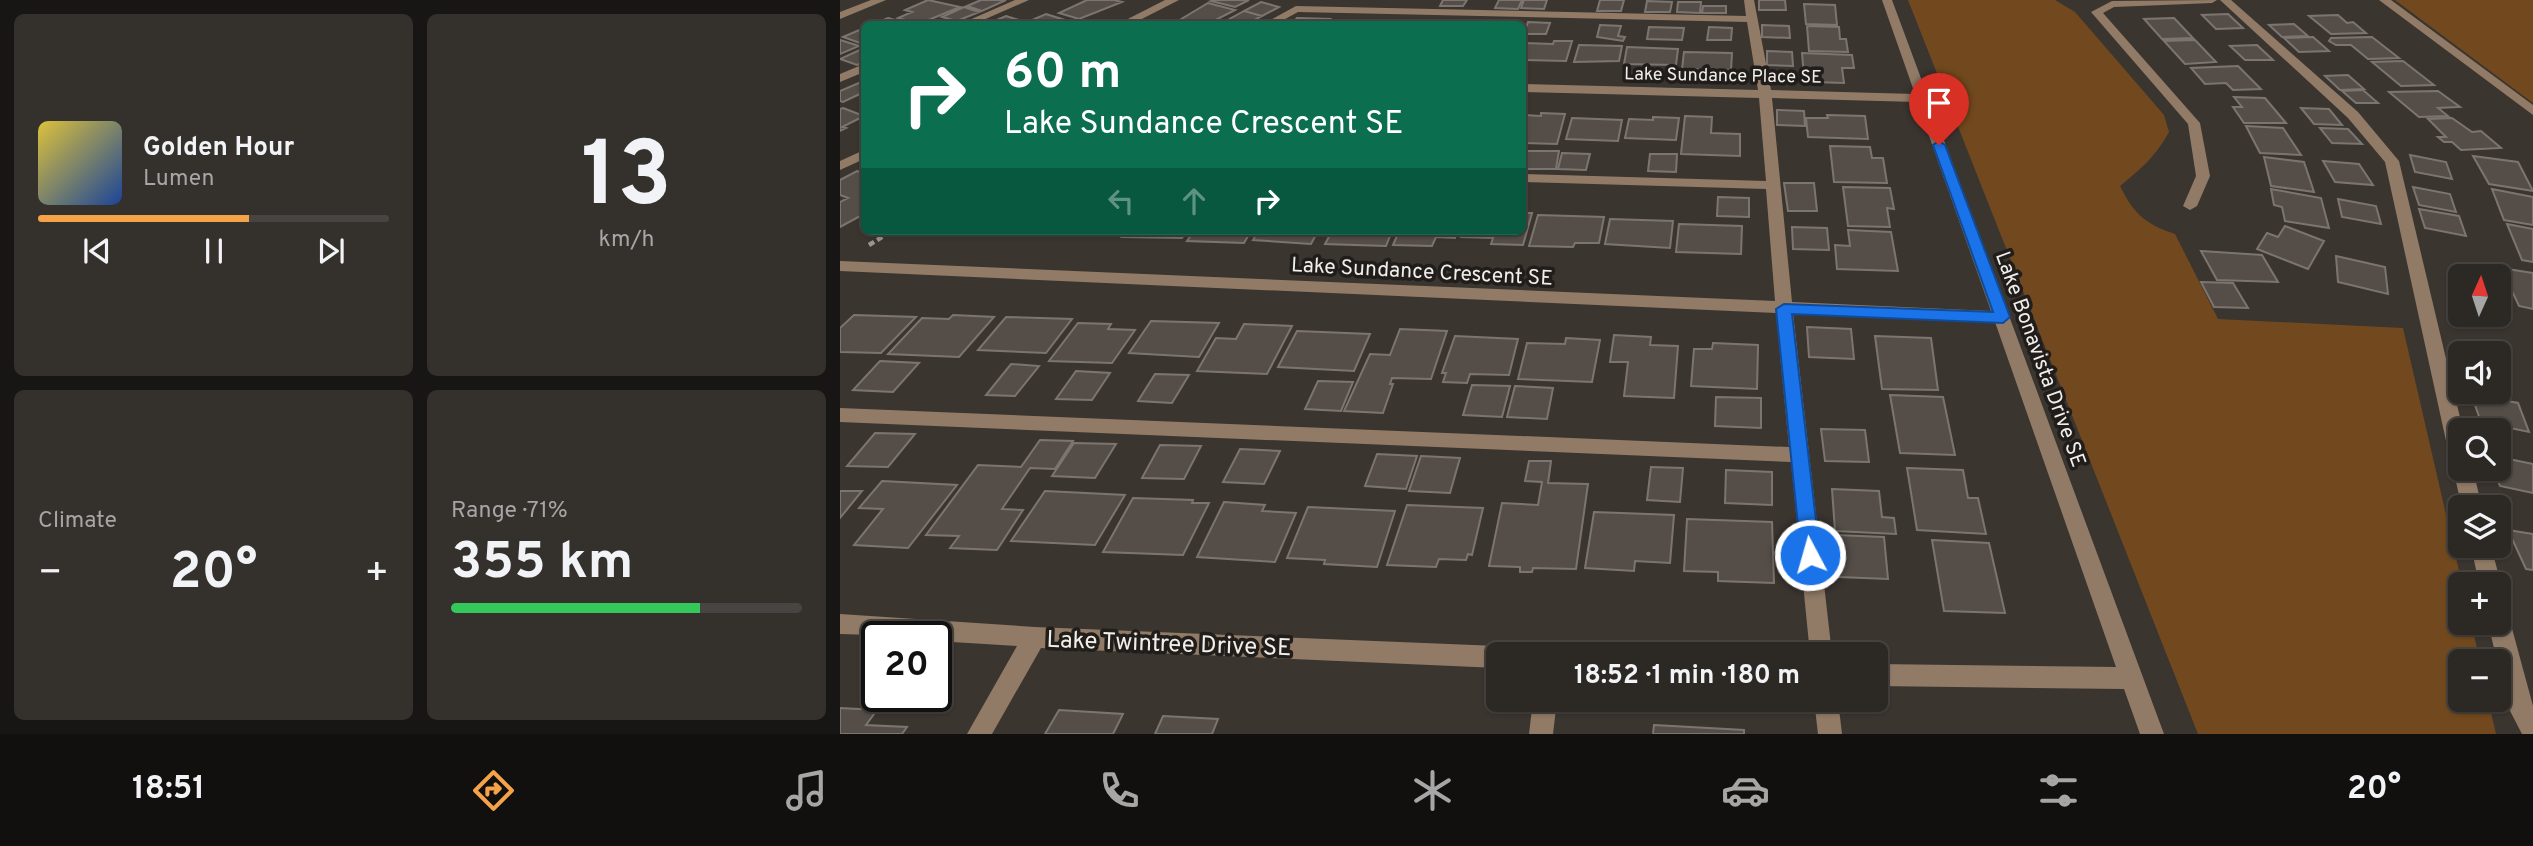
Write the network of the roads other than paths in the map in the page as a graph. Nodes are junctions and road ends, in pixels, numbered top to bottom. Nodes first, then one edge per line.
1 (881, 0) edge
2 (1024, 0) edge
3 (1174, 0) edge
4 (1749, 0) edge
5 (1887, 0) edge
6 (2211, 0) edge
7 (2225, 0) edge
8 (2384, 0) edge
9 (840, 16) edge
10 (1751, 19) junction
11 (973, 21) edge
12 (1130, 21) edge
13 (1274, 21) edge
14 (861, 69) edge
15 (840, 78) edge
16 (1526, 88) edge
17 (1765, 94) junction
18 (1923, 97) junction
19 (2533, 111) edge
20 (861, 155) edge
21 (840, 166) edge
22 (1526, 178) edge
23 (1772, 185) junction
24 (2190, 205) dead end
25 (840, 266) edge
26 (1784, 309) junction
27 (2003, 317) junction
28 (840, 415) edge
29 (2451, 418) edge
30 (1800, 455) junction
31 (840, 624) edge
32 (2502, 635) edge
33 (1035, 637) junction
34 (1820, 642) edge
35 (1486, 656) edge
36 (1888, 675) edge
37 (2131, 678) junction
38 (1544, 712) edge
39 (1827, 712) edge
40 (2533, 729) edge
41 (979, 734) edge
42 (1541, 734) edge
43 (1830, 734) edge
44 (2152, 734) edge

1 - 9 street
2 - 11 street
3 - 12 street
4 - 10 street
5 - 18 street, Lake Bonavista Drive SE
6 - 24 street
7 - 29 street
8 - 19 street
10 - 13 street
10 - 17 street
14 - 15 street
16 - 17 street, Lake Sundance Place SE
17 - 18 street, Lake Sundance Place SE
17 - 23 street
18 - 27 street, Lake Bonavista Drive SE
20 - 21 street
22 - 23 street
23 - 26 street
25 - 26 street, Lake Sundance Crescent SE
26 - 27 street, Lake Sundance Crescent SE
26 - 30 street
27 - 37 street, Lake Bonavista Drive SE
28 - 30 street
30 - 34 street
31 - 33 street, Lake Twintree Drive SE
32 - 40 street
33 - 35 street, Lake Twintree Drive SE
33 - 41 street
36 - 37 street
37 - 44 street, Lake Bonavista Drive SE
38 - 42 street
39 - 43 street

